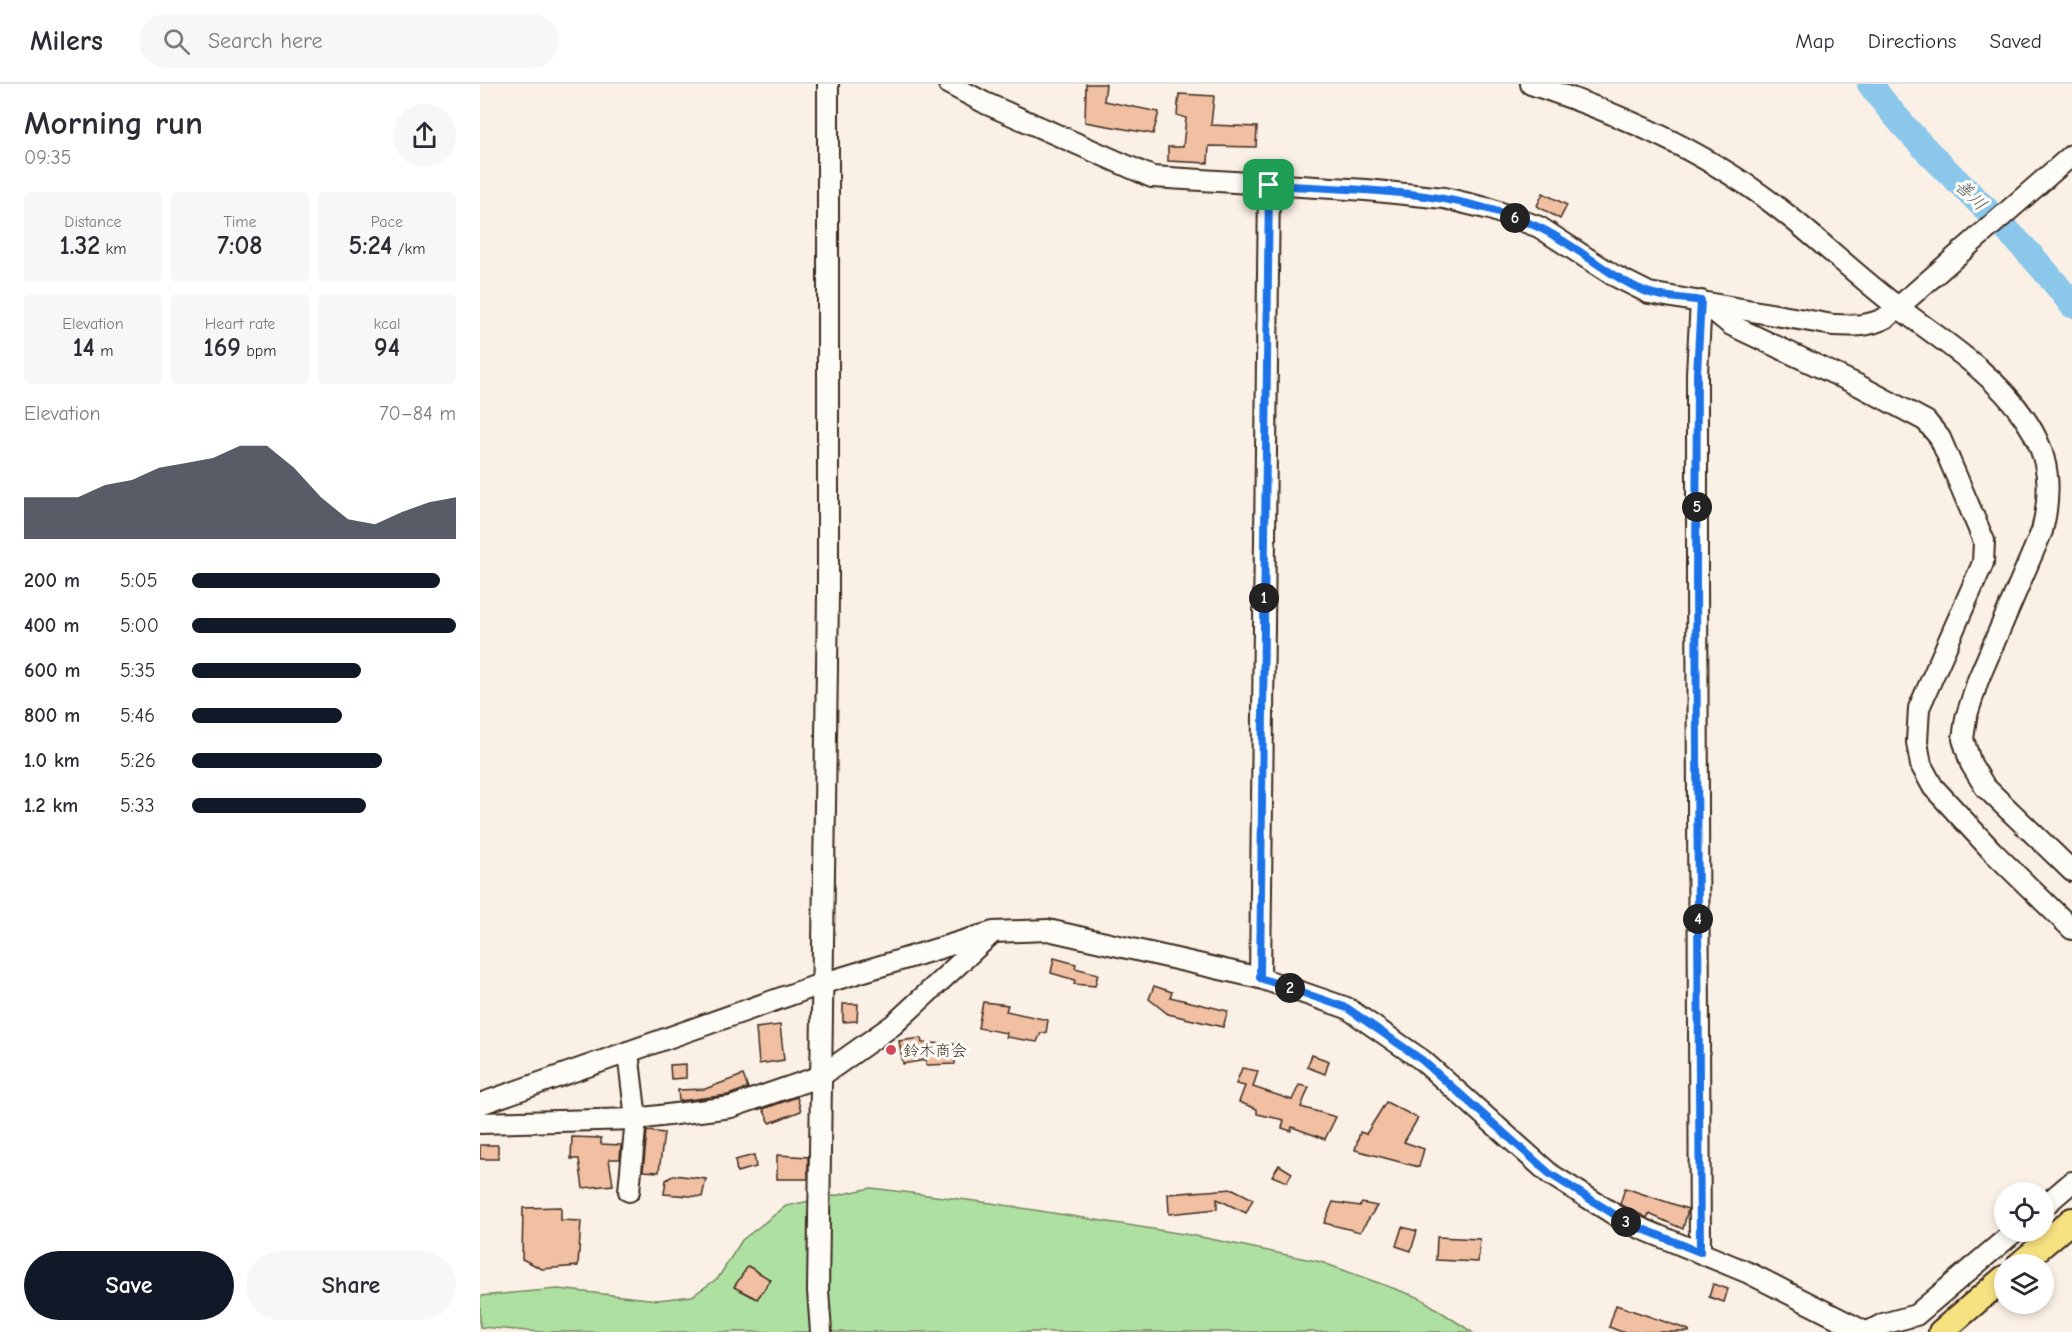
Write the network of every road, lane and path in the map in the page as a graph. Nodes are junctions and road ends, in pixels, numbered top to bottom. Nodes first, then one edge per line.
1 (828, 84) edge
2 (949, 84) edge
3 (1531, 84) edge
4 (2072, 155) edge
5 (1269, 185) junction
6 (1701, 301) junction
7 (1898, 308) junction
8 (2072, 871) edge
9 (2072, 929) edge
10 (993, 932) junction
11 (1260, 978) junction
12 (821, 984) junction
13 (628, 1052) junction
14 (821, 1076) junction
15 (480, 1104) edge
16 (636, 1119) junction
17 (480, 1123) edge
18 (2072, 1182) edge
19 (629, 1191) dead end
20 (2054, 1198) edge
21 (2072, 1220) edge
22 (2002, 1242) edge
23 (1700, 1252) junction
24 (2032, 1254) edge
25 (1994, 1287) edge
26 (821, 1332) edge
27 (1867, 1332) edge
28 (1941, 1332) edge

1 - 12 street
2 - 5 street
3 - 7 street
4 - 7 street
5 - 6 street
5 - 11 street
6 - 7 street
6 - 9 street
6 - 23 street
7 - 8 street
10 - 11 street
10 - 12 street
10 - 14 street
11 - 23 street
12 - 13 street
12 - 14 street
13 - 15 street
13 - 16 street
14 - 16 street
14 - 26 street
16 - 17 street
16 - 19 street
18 - 20 street
21 - 24 main road
22 - 27 street
23 - 27 street
25 - 28 main road

